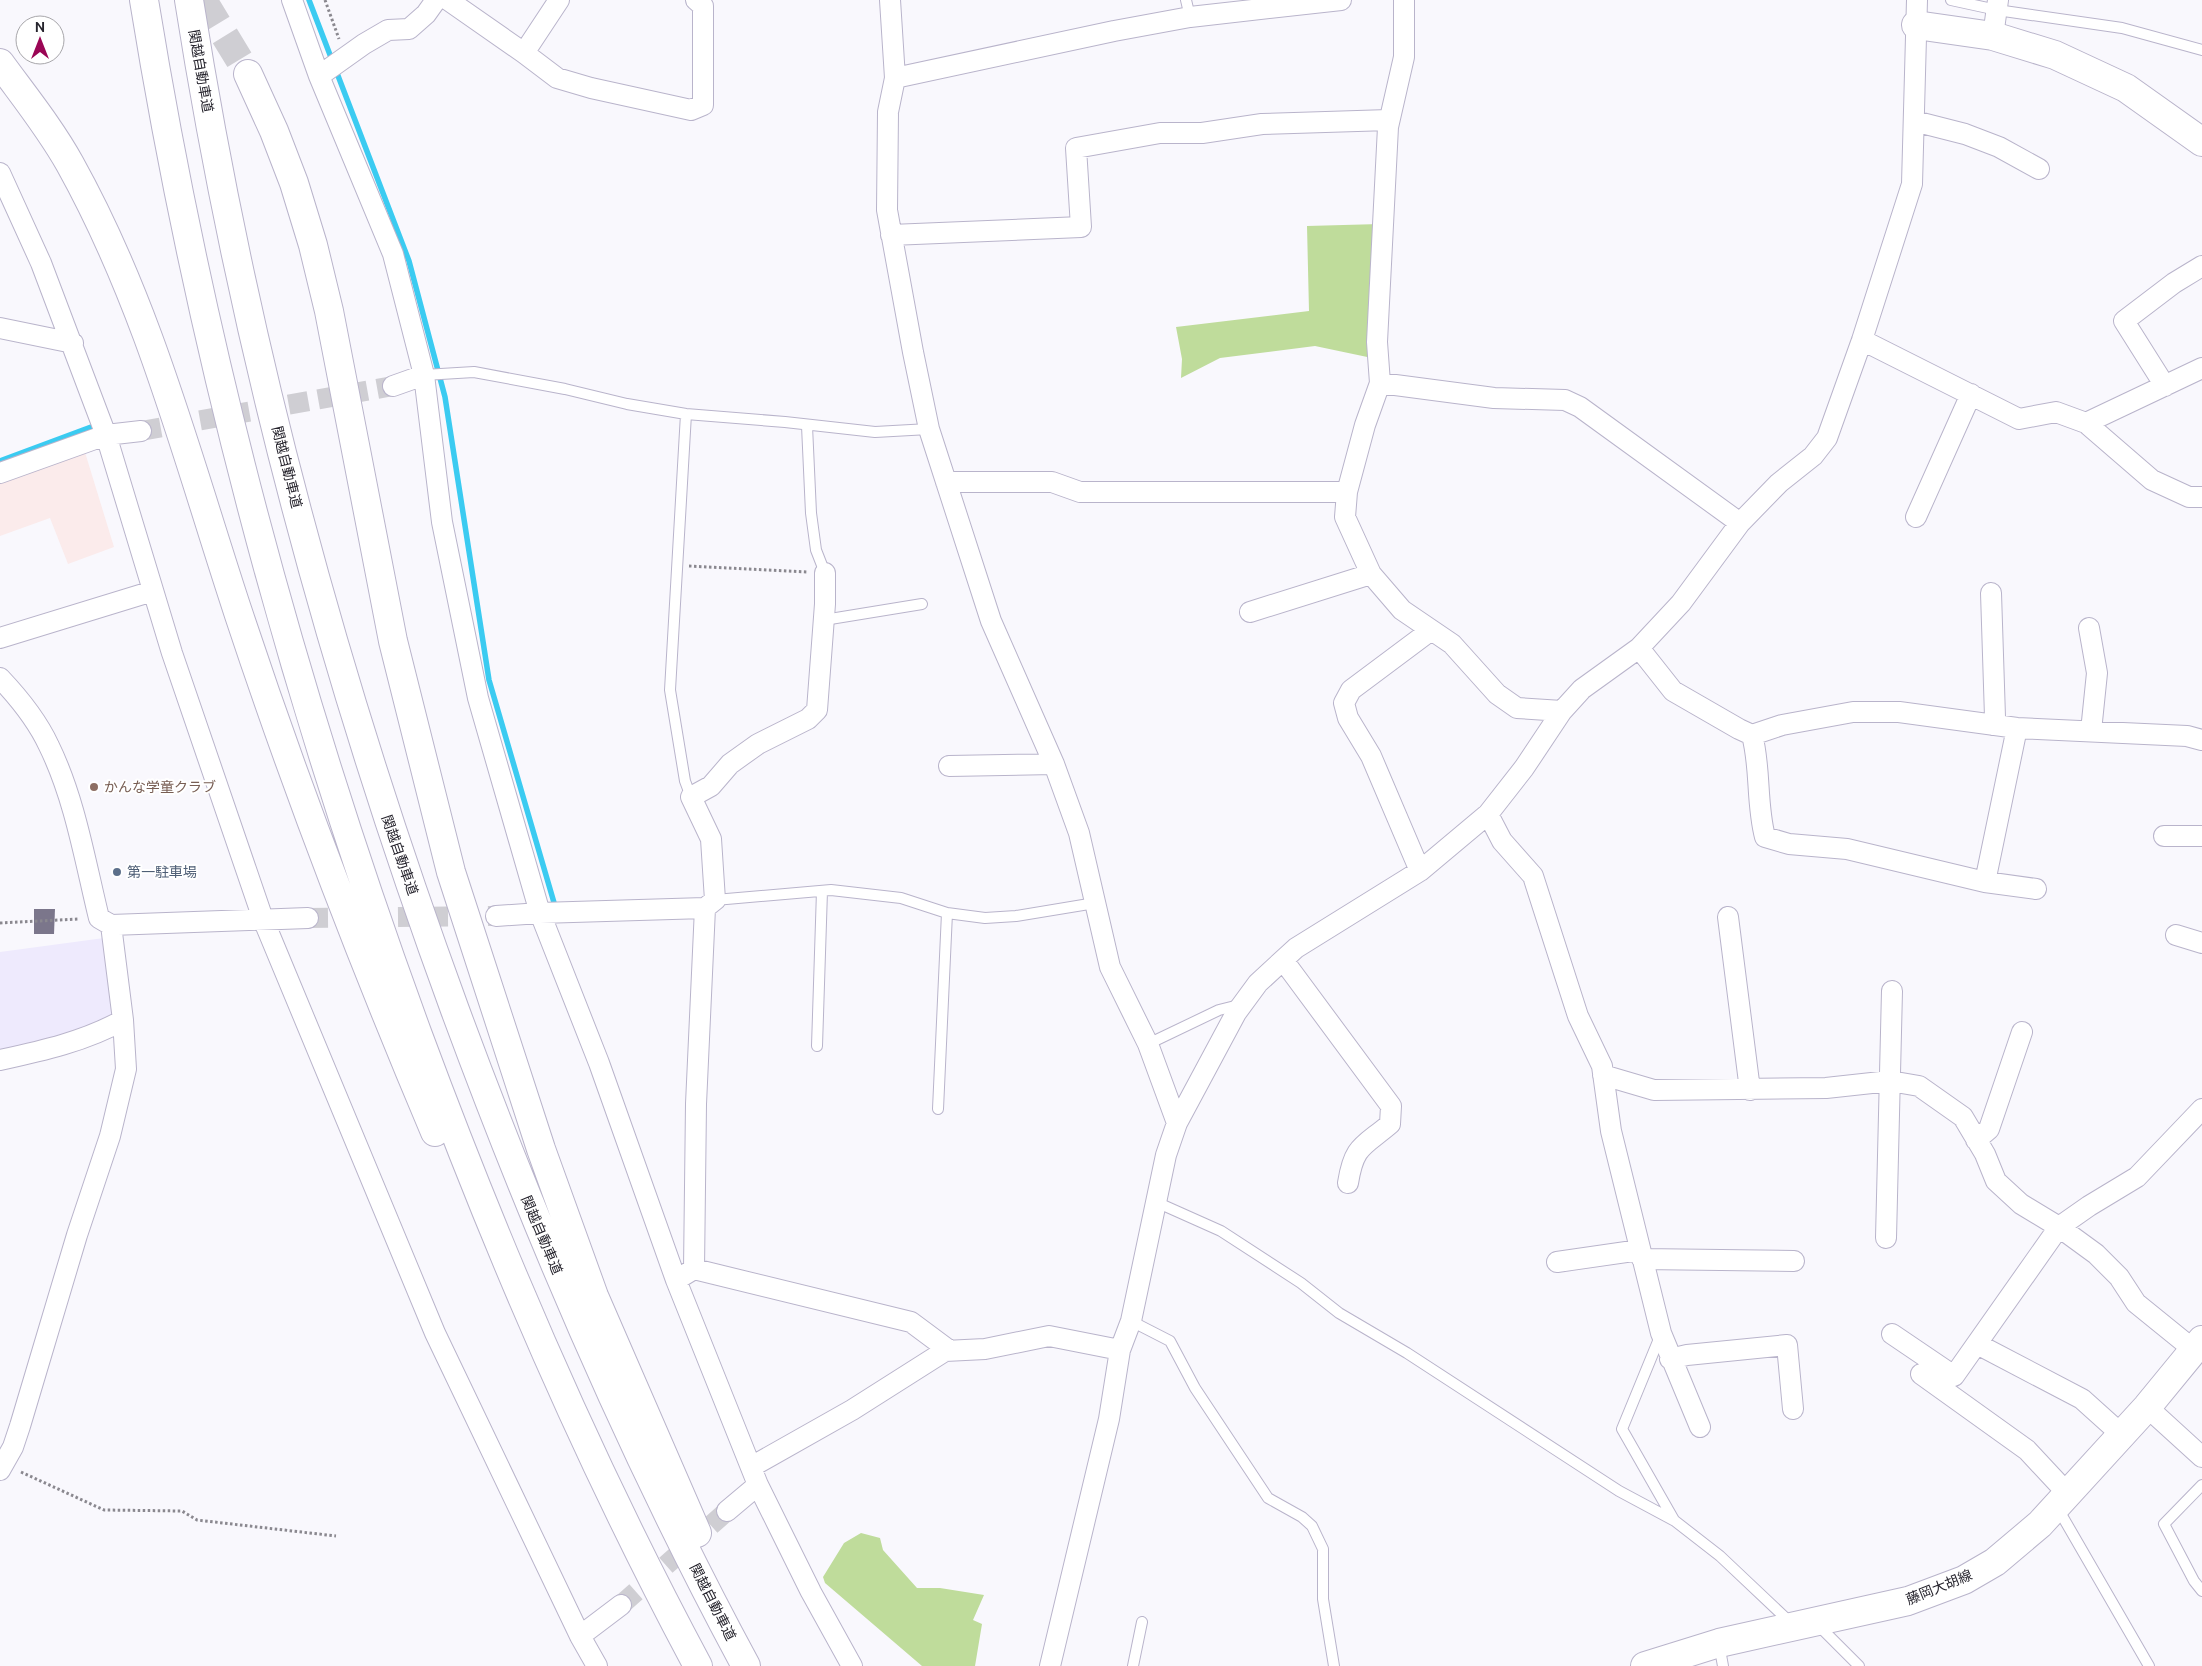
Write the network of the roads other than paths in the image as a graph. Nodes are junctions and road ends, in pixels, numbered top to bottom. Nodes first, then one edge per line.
1 (144, 0) edge
2 (189, 0) edge
3 (292, 0) edge
4 (436, 0) edge
5 (448, 0) edge
6 (559, 0) edge
7 (696, 0) edge
8 (890, 0) edge
9 (1341, 0) edge
10 (1404, 0) edge
11 (1951, 0) edge
12 (1188, 8) edge
13 (1916, 13) edge
14 (1996, 16) edge
15 (2202, 50) edge
16 (524, 53) junction
17 (0, 63) edge
18 (335, 65) junction
19 (248, 74) tunnel mouth
20 (895, 78) junction
21 (1389, 120) junction
22 (1914, 121) junction
23 (2202, 142) edge
24 (2039, 169) dead end
25 (0, 173) edge
26 (892, 235) junction
27 (2202, 266) edge
28 (0, 328) edge
29 (1862, 340) junction
30 (73, 343) junction
31 (2202, 368) edge
32 (427, 375) junction
33 (1380, 383) junction
34 (393, 386) tunnel mouth
35 (2165, 386) junction
36 (1971, 394) junction
37 (686, 414) junction
38 (2086, 424) junction
39 (807, 426) junction
40 (929, 429) junction
41 (141, 431) tunnel mouth
42 (106, 435) junction
43 (0, 473) edge
44 (946, 482) junction
45 (1347, 492) junction
46 (2202, 497) edge
47 (1916, 517) dead end
48 (1740, 523) junction
49 (825, 574) joint
50 (1371, 574) junction
51 (153, 591) junction
52 (1990, 593) dead end
53 (922, 604) dead end
54 (1250, 612) dead end
55 (824, 620) junction
56 (2089, 628) dead end
57 (1430, 631) junction
58 (0, 638) edge
59 (1639, 648) junction
60 (0, 678) edge
61 (1562, 711) junction
62 (1993, 725) junction
63 (2017, 728) junction
64 (2091, 731) junction
65 (1752, 735) junction
66 (2202, 740) edge
67 (1054, 764) junction
68 (949, 766) dead end
69 (691, 798) junction
70 (1488, 814) junction
71 (2164, 836) dead end
72 (2202, 836) edge
73 (1420, 870) junction
74 (1985, 882) junction
75 (2036, 889) dead end
76 (822, 891) junction
77 (1095, 902) junction
78 (710, 904) junction
79 (540, 913) junction
80 (947, 913) junction
81 (496, 916) tunnel mouth
82 (1728, 917) dead end
83 (308, 918) tunnel mouth
84 (263, 919) junction
85 (105, 922) junction
86 (2176, 936) dead end
87 (2202, 944) edge
88 (1283, 960) junction
89 (1892, 991) dead end
90 (1242, 1004) junction
91 (123, 1020) junction
92 (2022, 1032) dead end
93 (1148, 1044) junction
94 (817, 1046) dead end
95 (0, 1060) edge
96 (1603, 1075) junction
97 (1890, 1081) junction
98 (1750, 1090) junction
99 (938, 1109) dead end
100 (2202, 1109) edge
101 (1177, 1123) junction
102 (1976, 1140) junction
103 (1348, 1183) dead end
104 (1156, 1202) junction
105 (2059, 1227) junction
106 (1886, 1238) dead end
107 (1641, 1254) junction
108 (1557, 1262) dead end
109 (1794, 1262) dead end
110 (694, 1269) junction
111 (676, 1280) junction
112 (1130, 1321) junction
113 (1661, 1333) junction
114 (1892, 1334) dead end
115 (1977, 1344) junction
116 (2198, 1345) edge
117 (950, 1350) junction
118 (1120, 1350) junction
119 (1670, 1359) junction
120 (1921, 1374) dead end
121 (2147, 1407) junction
122 (1793, 1409) dead end
123 (1700, 1427) dead end
124 (2122, 1435) junction
125 (2202, 1458) edge
126 (2, 1467) edge
127 (754, 1476) junction
128 (2202, 1485) edge
129 (2062, 1500) junction
130 (727, 1510) tunnel mouth
131 (1675, 1521) junction
132 (2202, 1591) edge
133 (621, 1605) tunnel mouth
134 (1142, 1622) dead end
135 (1804, 1624) junction
136 (580, 1636) junction
137 (1721, 1655) edge
138 (596, 1666) edge
139 (683, 1666) edge
140 (698, 1666) edge
141 (746, 1666) edge
142 (755, 1666) edge
143 (852, 1666) edge
144 (1050, 1666) edge
145 (1132, 1666) edge
146 (1334, 1666) edge
147 (1645, 1666) edge
148 (1859, 1666) edge
149 (2149, 1666) edge

1 - 140 main road
2 - 141 main road, 関越自動車道
3 - 18 street
4 - 18 street
5 - 16 street
6 - 16 street
7 - 16 street
8 - 20 street
9 - 12 street
10 - 21 street
11 - 14 lane
12 - 20 street
13 - 14 main road
13 - 22 street
14 - 15 lane
14 - 23 main road
17 - 139 main road
18 - 32 street
19 - 142 main road
20 - 26 street
21 - 26 street
21 - 33 street
22 - 24 street
22 - 29 street
25 - 30 street
26 - 40 street
27 - 35 street
28 - 30 street
29 - 36 street
29 - 48 street
30 - 42 street
31 - 35 street
32 - 34 street
32 - 37 lane
32 - 79 street
33 - 45 street
33 - 48 street
35 - 38 street
36 - 38 street
36 - 47 street
37 - 39 lane
37 - 69 lane
38 - 46 street
39 - 40 lane
39 - 49 lane
40 - 44 street
41 - 42 street
42 - 43 street
42 - 51 street
44 - 45 street
44 - 67 street
45 - 50 street
48 - 59 street
49 - 55 street
50 - 54 street
50 - 57 street
51 - 58 street
51 - 84 street
52 - 62 street
53 - 55 lane
55 - 69 street
56 - 64 street
57 - 61 street
57 - 73 street
59 - 61 street
59 - 65 street
60 - 85 street
61 - 70 street
62 - 63 street
62 - 65 street
63 - 64 street
63 - 74 street
64 - 66 street
65 - 74 street
67 - 68 street
67 - 77 street
69 - 78 street
70 - 73 street
70 - 96 street
71 - 72 street
73 - 88 street
74 - 75 street
76 - 78 lane
76 - 80 lane
76 - 94 lane
77 - 80 lane
77 - 93 street
78 - 79 street
78 - 110 street
79 - 81 street
79 - 111 street
80 - 99 lane
82 - 98 street
83 - 84 street
84 - 85 street
84 - 136 street
85 - 91 street
86 - 87 street
88 - 90 street
88 - 103 street
89 - 97 street
90 - 93 lane
90 - 101 street
91 - 95 street
91 - 126 street
92 - 102 street
93 - 101 street
96 - 98 street
96 - 107 street
97 - 98 street
97 - 102 street
97 - 106 street
100 - 105 street
101 - 104 street
102 - 105 street
104 - 112 street
104 - 131 lane
105 - 115 street
105 - 116 street
107 - 108 street
107 - 109 street
107 - 113 street
110 - 111 street
110 - 117 street
111 - 127 street
112 - 118 street
112 - 146 lane
113 - 119 street
113 - 131 lane
114 - 115 street
115 - 124 street
116 - 121 main road, 藤岡大胡線
117 - 118 street
117 - 127 street
118 - 144 street
119 - 122 street
119 - 123 street
120 - 129 street
121 - 124 main road, 藤岡大胡線
121 - 125 street
124 - 129 main road, 藤岡大胡線
127 - 130 street
127 - 143 street
128 - 132 lane
129 - 135 main road, 藤岡大胡線
129 - 149 lane
131 - 135 lane
133 - 136 street
134 - 145 lane
135 - 137 main road, 藤岡大胡線
135 - 148 lane
136 - 138 street
137 - 147 main road, 藤岡大胡線

